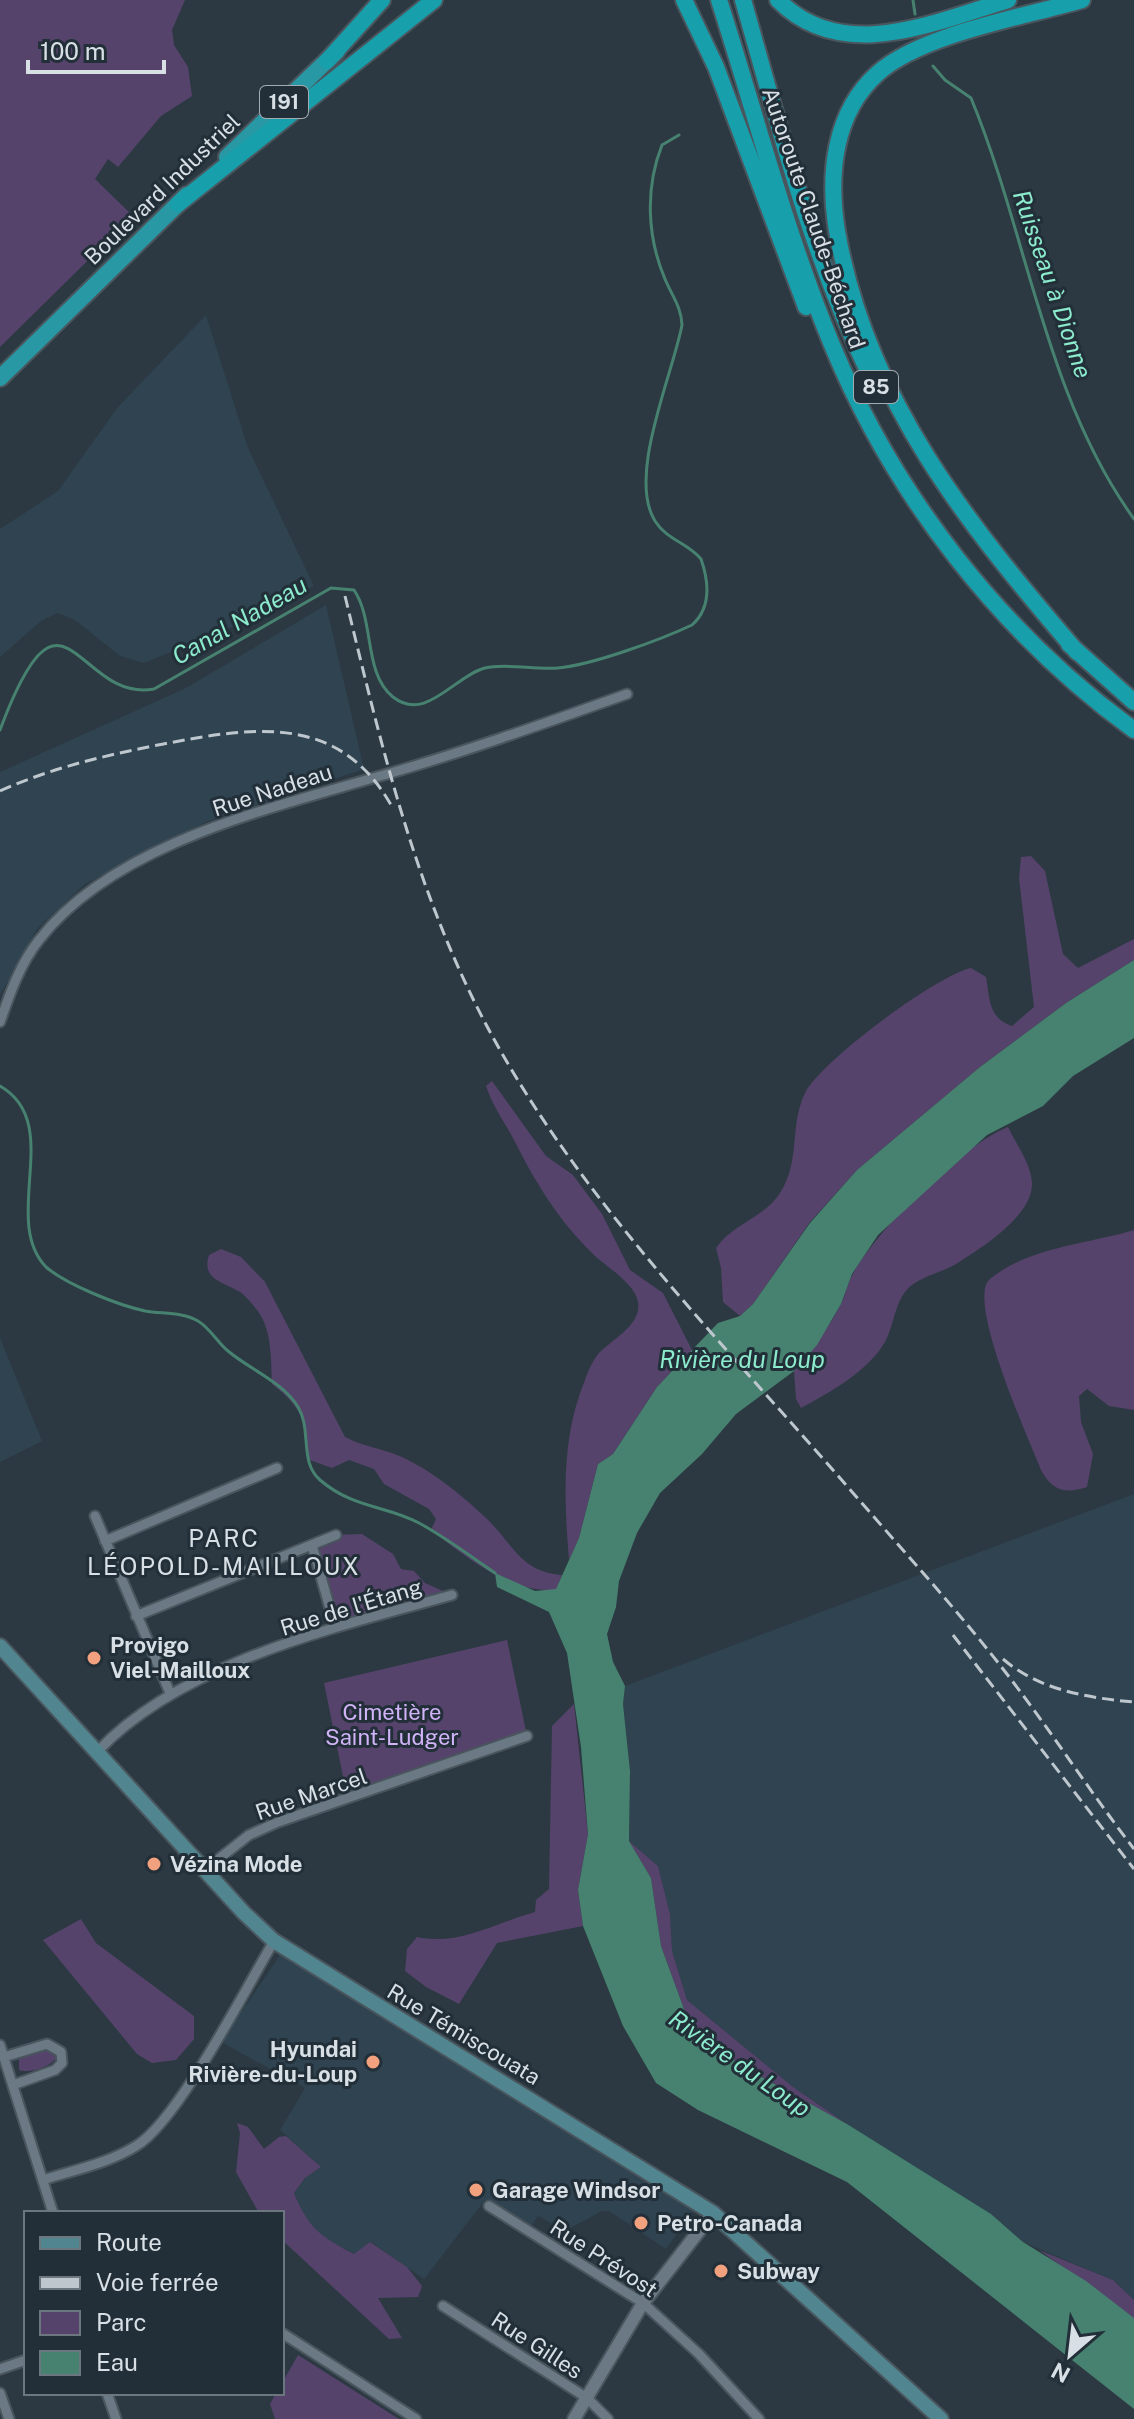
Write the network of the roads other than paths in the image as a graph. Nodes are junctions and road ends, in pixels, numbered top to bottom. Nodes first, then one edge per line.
1 (382, 0) edge
2 (390, 0) edge
3 (434, 0) edge
4 (684, 0) edge
5 (713, 0) edge
6 (719, 0) edge
7 (743, 0) edge
8 (778, 0) edge
9 (1008, 0) edge
10 (1082, 0) edge
11 (327, 61) junction
12 (744, 79) junction
13 (178, 204) junction
14 (0, 378) edge
15 (958, 558) junction
16 (1077, 652) junction
17 (627, 694) dead end
18 (1134, 702) edge
19 (1134, 730) edge
20 (0, 1022) edge
21 (277, 1468) dead end
22 (95, 1516) dead end
23 (336, 1535) dead end
24 (105, 1541) junction
25 (312, 1545) junction
26 (452, 1595) dead end
27 (136, 1616) junction
28 (335, 1626) junction
29 (0, 1646) edge
30 (170, 1693) junction
31 (527, 1736) dead end
32 (98, 1751) junction
33 (206, 1869) junction
34 (274, 1941) junction
35 (0, 2045) edge
36 (4, 2064) edge
37 (13, 2085) junction
38 (43, 2180) junction
39 (489, 2206) dead end
40 (52, 2211) edge
41 (713, 2213) junction
42 (643, 2303) junction
43 (443, 2306) dead end
44 (284, 2334) edge
45 (24, 2361) edge
46 (0, 2369) edge
47 (0, 2393) edge
48 (108, 2395) edge
49 (587, 2398) junction
50 (9, 2419) edge
51 (116, 2419) edge
52 (416, 2419) edge
53 (574, 2419) edge
54 (608, 2419) edge
55 (759, 2419) edge
56 (941, 2419) edge

1 - 11 highway
2 - 11 highway, Boulevard Industriel / 191
3 - 13 highway
4 - 15 highway
5 - 12 highway
6 - 12 highway, Autoroute Claude-Béchard / 85
7 - 16 highway, Autoroute Claude-Béchard / 85
8 - 9 highway
10 - 16 highway
11 - 13 highway, Boulevard Industriel / 191
12 - 15 highway, Autoroute Claude-Béchard / 85
13 - 14 highway, Boulevard Industriel / 191
15 - 19 highway, Autoroute Claude-Béchard / 85
16 - 18 highway, Autoroute Claude-Béchard / 85
17 - 20 street, Rue Nadeau
21 - 24 street
22 - 24 street
23 - 25 street
24 - 27 street
25 - 27 street
25 - 28 street
26 - 28 street, Rue de l'Étang
27 - 30 street
28 - 30 street, Rue de l'Étang
29 - 32 main road, Rue Témiscouata
30 - 32 street, Rue de l'Étang
31 - 33 street, Rue Marcel
32 - 33 main road, Rue Témiscouata
33 - 34 main road, Rue Témiscouata
34 - 38 street
34 - 41 main road, Rue Témiscouata
35 - 36 street
36 - 37 street
36 - 37 street
37 - 38 street
38 - 40 street
39 - 42 street, Rue Prévost
41 - 42 street
41 - 56 main road, Rue Témiscouata
42 - 49 street
42 - 55 street, Rue Prévost
43 - 49 street, Rue Gilles
44 - 52 street
45 - 46 street
47 - 50 street
48 - 51 street
49 - 53 street
49 - 54 street, Rue Gilles

